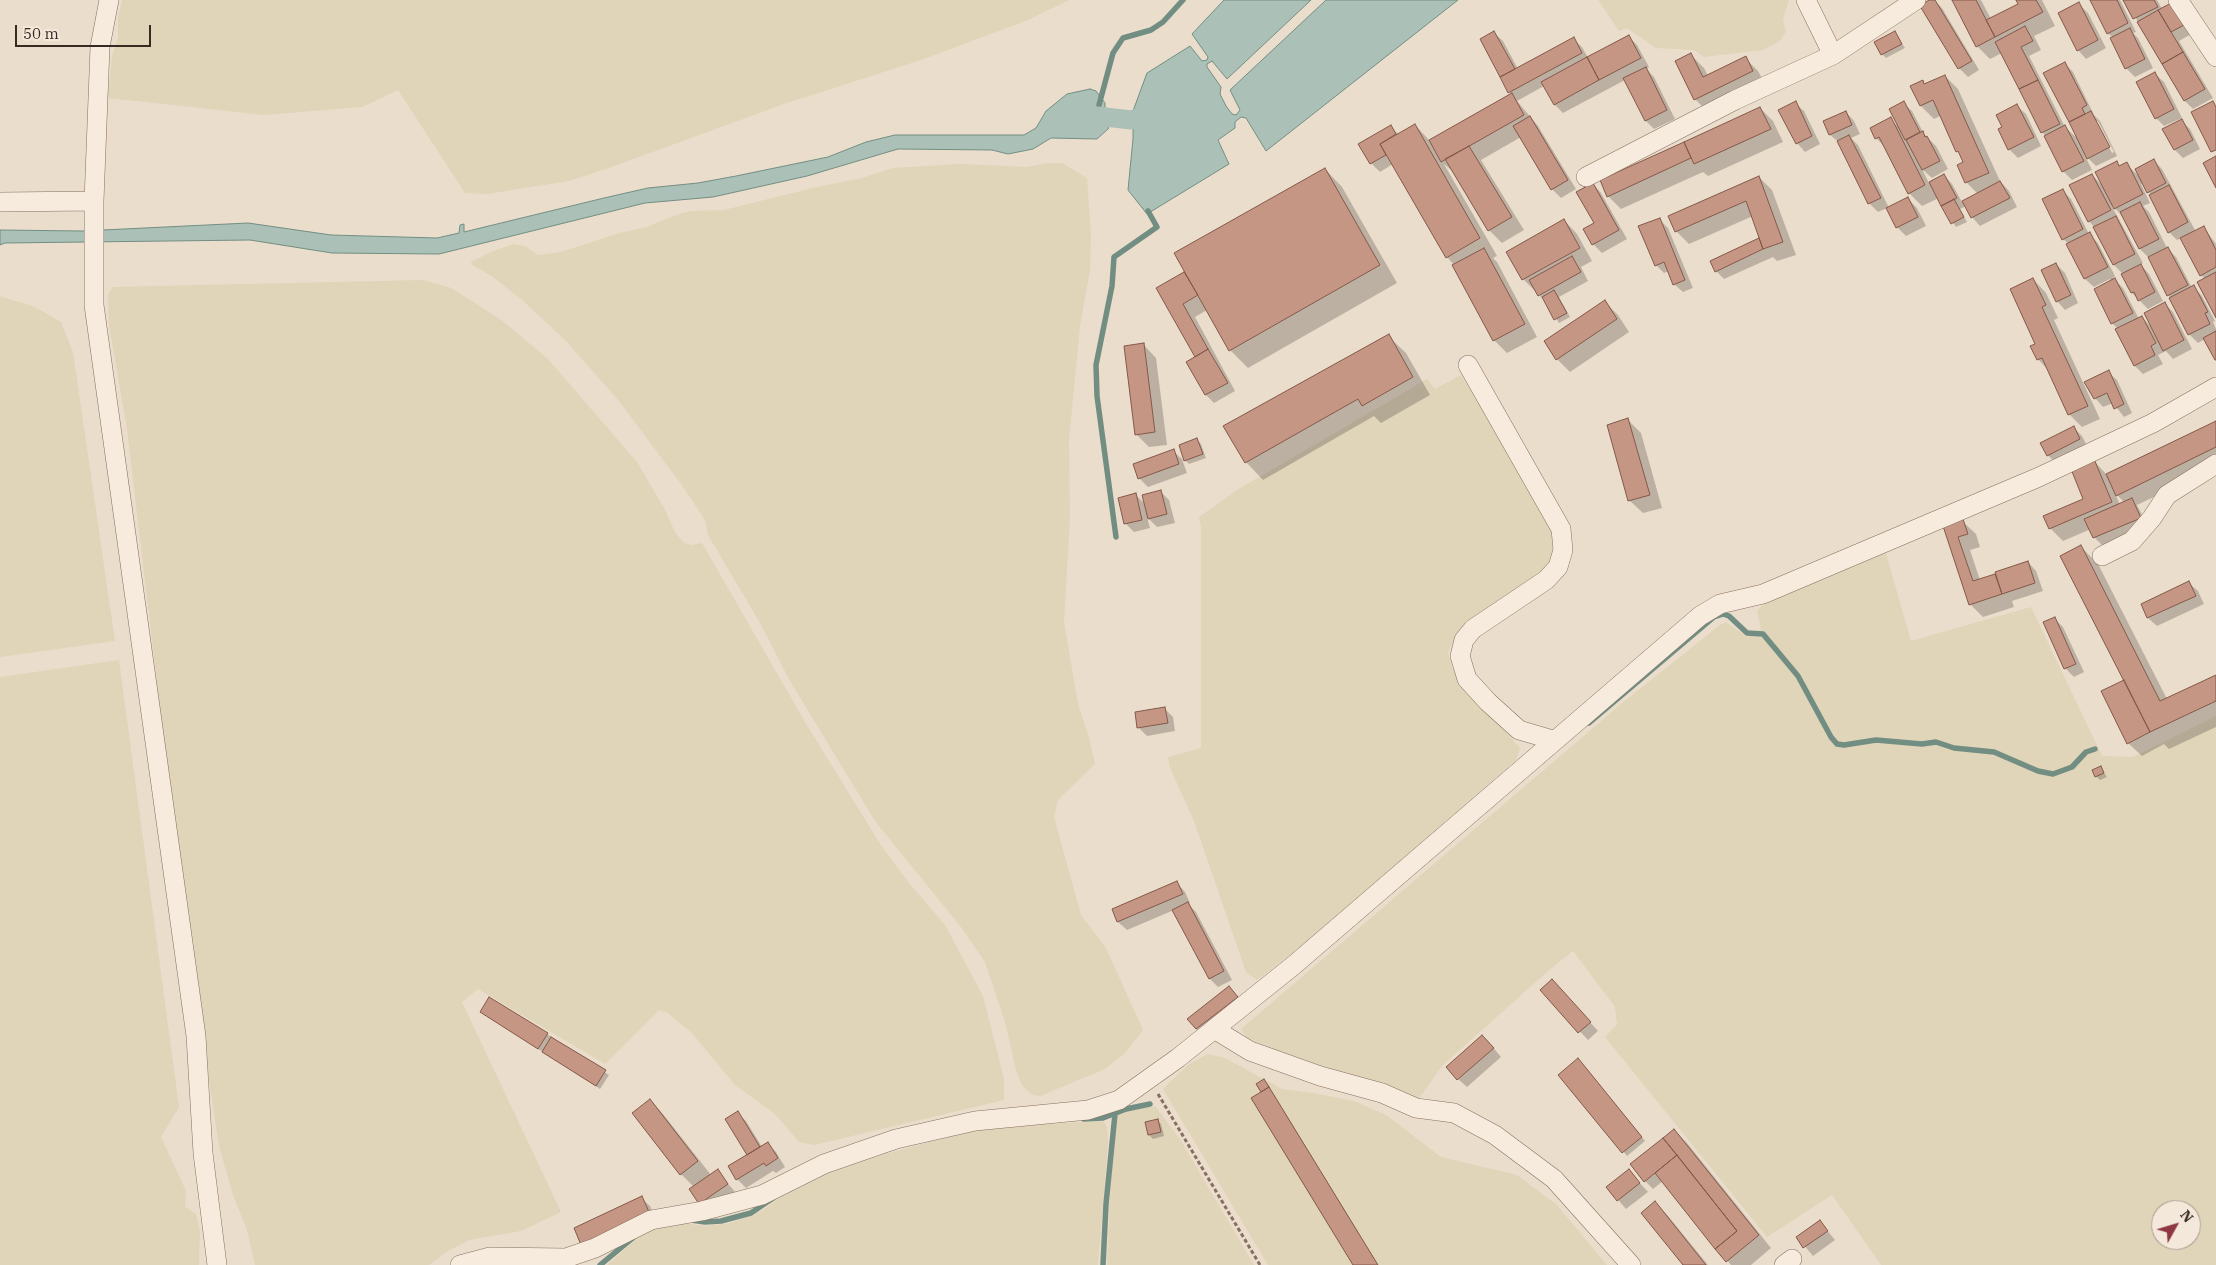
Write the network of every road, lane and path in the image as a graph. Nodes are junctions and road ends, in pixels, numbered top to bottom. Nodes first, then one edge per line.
1 (109, 0) edge
2 (1806, 0) edge
3 (1916, 0) edge
4 (2178, 0) edge
5 (1833, 55) junction
6 (2216, 57) edge
7 (1586, 177) dead end
8 (94, 201) junction
9 (0, 202) edge
10 (1468, 364) dead end
11 (2216, 386) edge
12 (2216, 464) edge
13 (2102, 556) dead end
14 (1553, 740) junction
15 (1214, 1029) junction
16 (1147, 1080) junction
17 (217, 1265) edge
18 (460, 1265) edge
19 (1260, 1265) edge
20 (1630, 1265) edge

1 - 8 street
2 - 5 street
3 - 5 street
4 - 6 street
5 - 7 street
8 - 9 street
8 - 17 street
10 - 14 street
11 - 14 street
12 - 13 street
14 - 15 street
15 - 16 street
15 - 20 street
16 - 18 street
16 - 19 path

